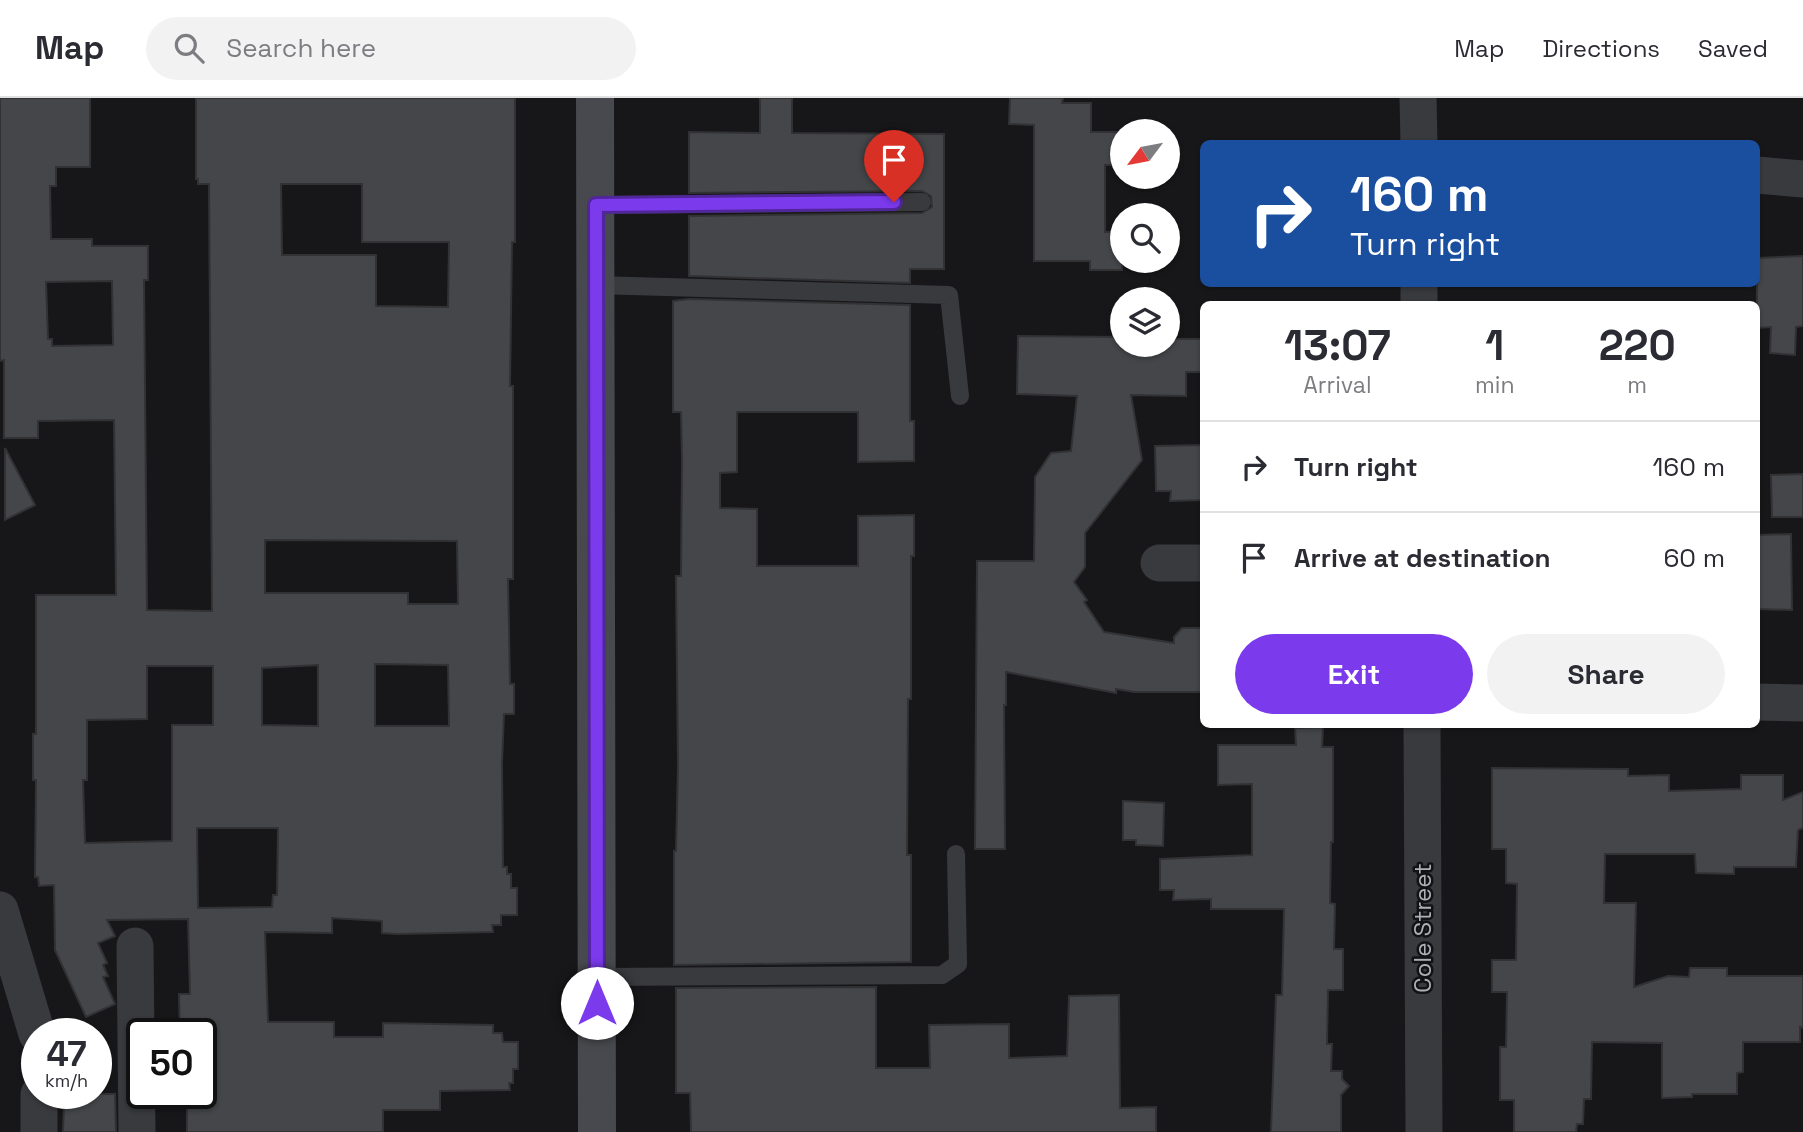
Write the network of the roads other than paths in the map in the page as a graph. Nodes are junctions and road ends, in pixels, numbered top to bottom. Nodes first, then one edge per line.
1 (595, 98) edge
2 (1418, 98) edge
3 (1419, 140) edge
4 (1760, 174) edge
5 (1803, 179) edge
6 (922, 202) dead end
7 (596, 205) junction
8 (596, 285) junction
9 (960, 396) dead end
10 (1159, 563) dead end
11 (1200, 563) edge
12 (1760, 702) edge
13 (1803, 703) edge
14 (1422, 728) edge
15 (956, 854) dead end
16 (0, 910) edge
17 (135, 946) dead end
18 (597, 977) junction
19 (32, 1018) edge
20 (39, 1109) edge
21 (39, 1132) edge
22 (138, 1132) edge
23 (597, 1132) edge
24 (1424, 1132) edge

1 - 7 main road
2 - 3 street
4 - 5 street
6 - 7 lane
7 - 8 main road
8 - 9 lane
8 - 18 main road
10 - 11 street
12 - 13 street
14 - 24 street, Cole Street
15 - 18 lane
16 - 19 street
17 - 22 street
18 - 23 main road
20 - 21 street

